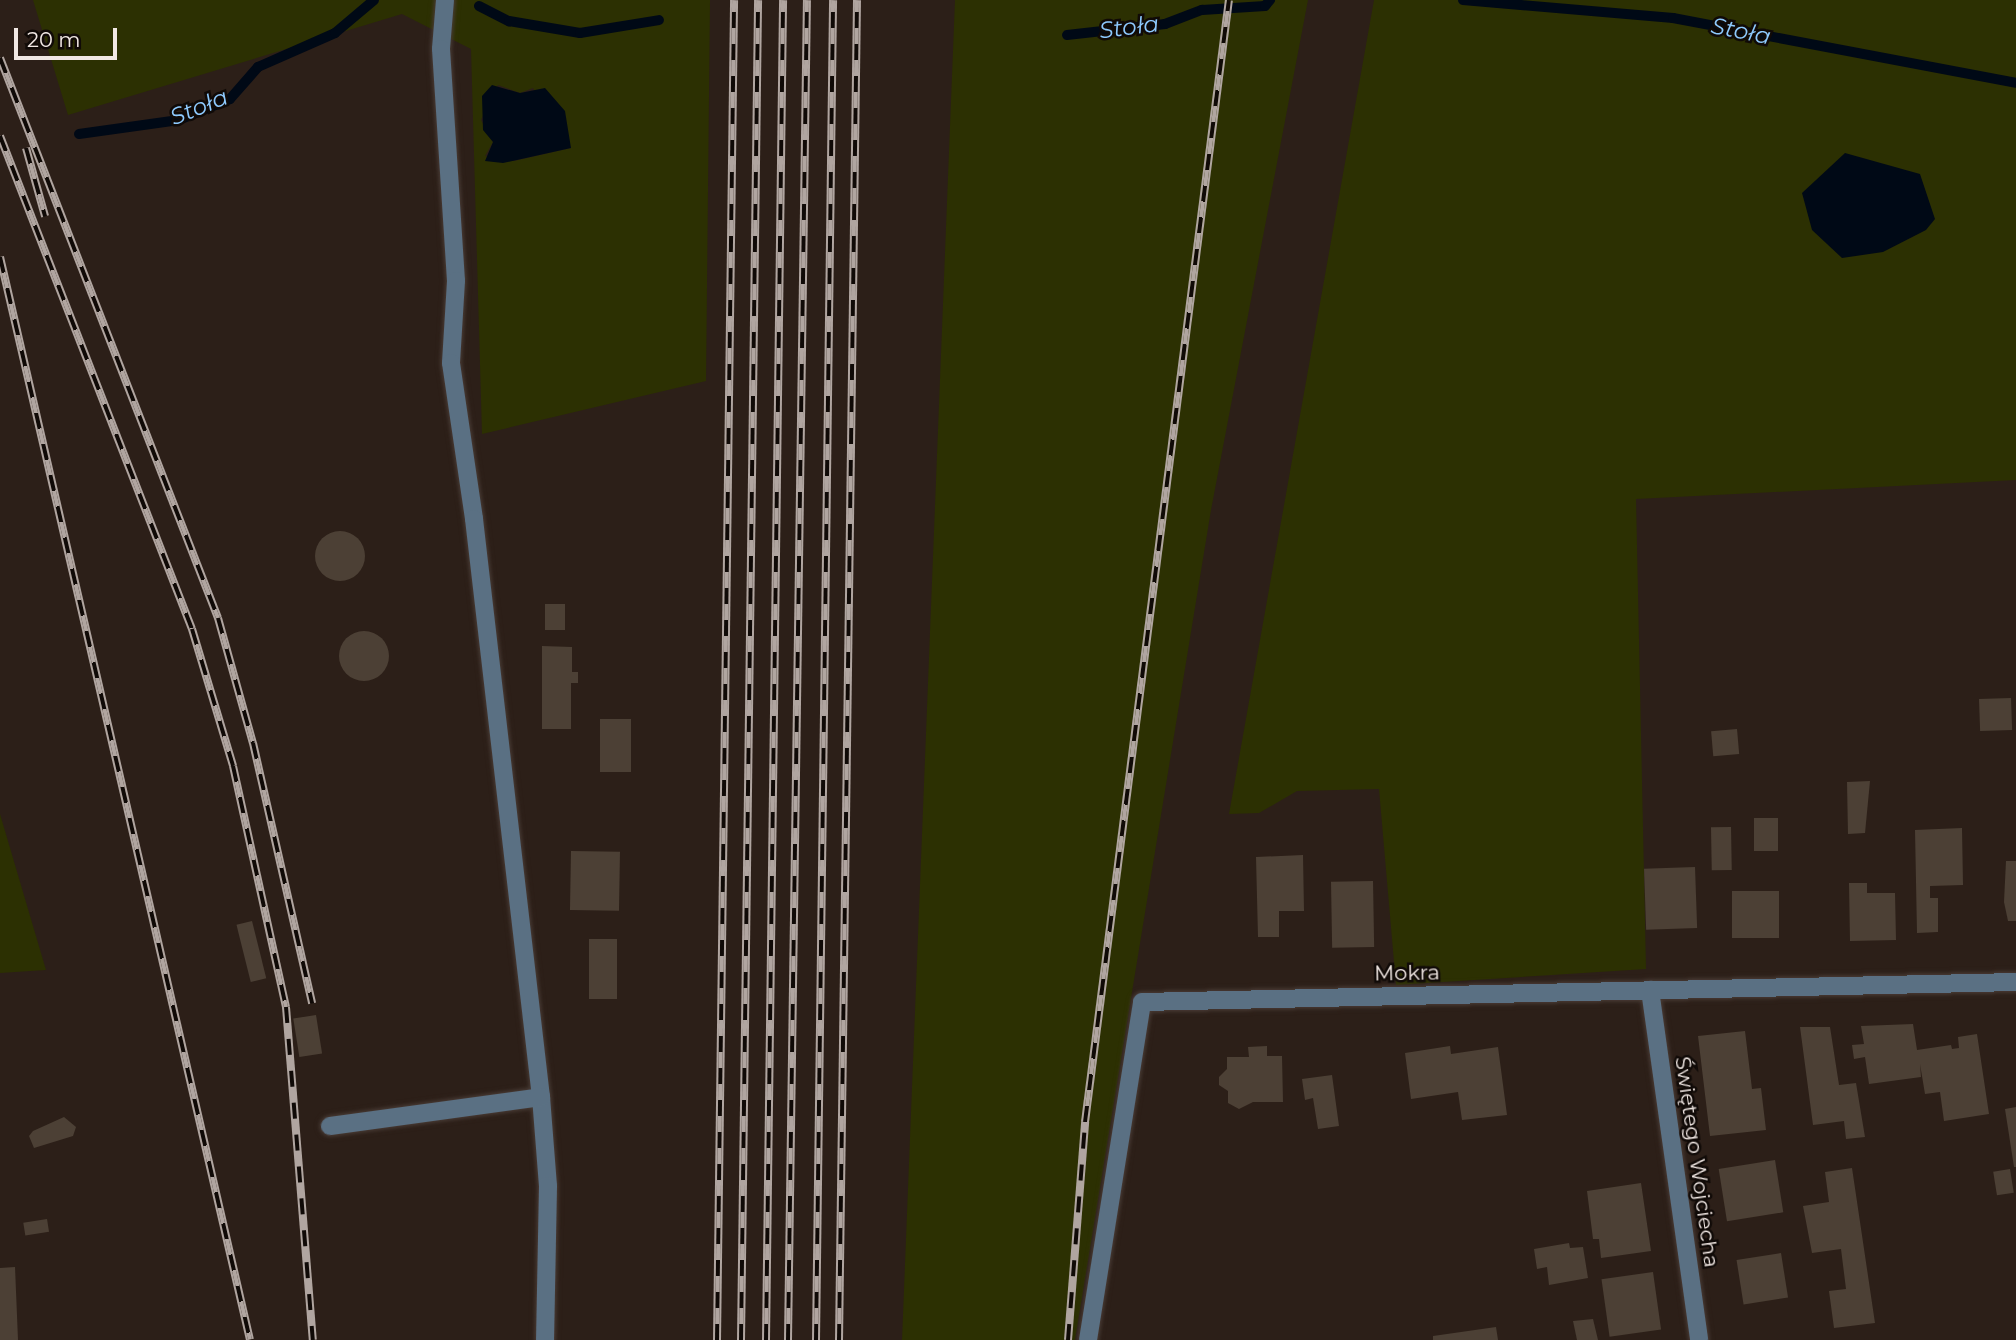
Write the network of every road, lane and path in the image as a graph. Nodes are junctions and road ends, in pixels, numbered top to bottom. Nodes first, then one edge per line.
1 (445, 0) edge
2 (2016, 982) edge
3 (1650, 990) junction
4 (541, 1097) junction
5 (330, 1126) dead end
6 (545, 1340) edge
7 (1088, 1340) edge
8 (1699, 1340) edge

1 - 4 street
2 - 3 street, Mokra
3 - 7 street, Mokra
3 - 8 street, Świętego Wojciecha
4 - 5 street
4 - 6 street

